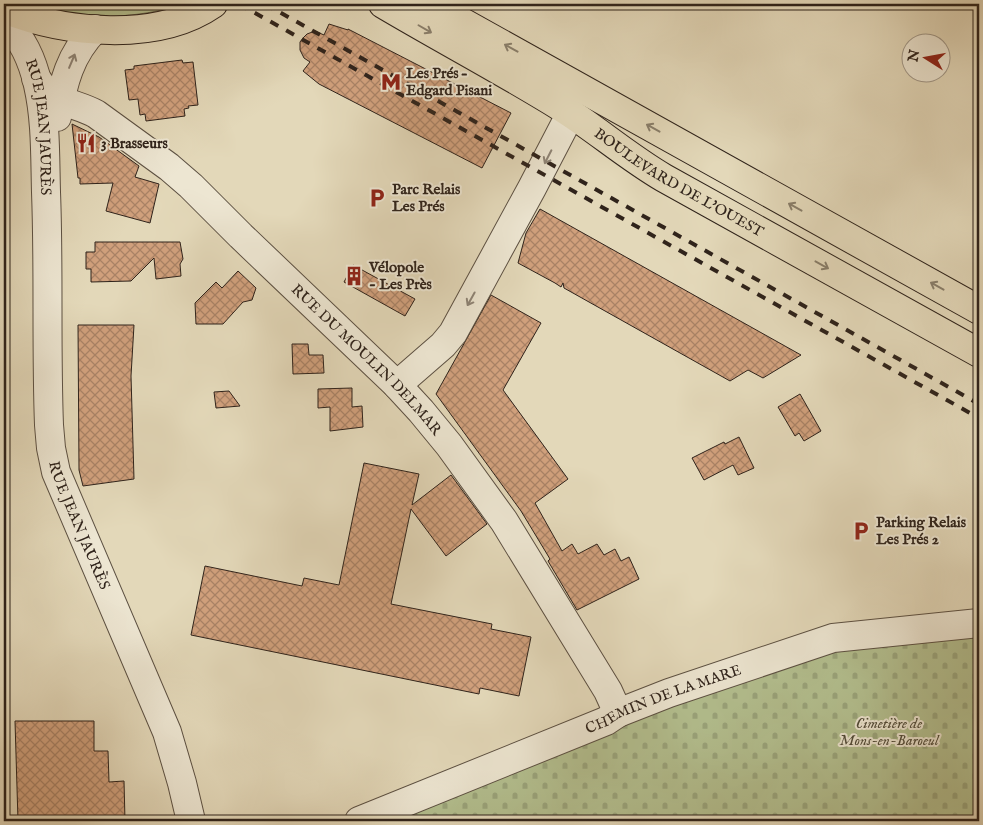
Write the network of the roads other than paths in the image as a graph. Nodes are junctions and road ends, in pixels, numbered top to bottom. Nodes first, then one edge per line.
1 (213, 4) edge
2 (384, 4) edge
3 (430, 4) edge
4 (4, 9) edge
5 (4, 18) edge
6 (95, 29) junction
7 (36, 78) junction
8 (60, 100) junction
9 (571, 113) junction
10 (47, 213) junction
11 (979, 310) edge
12 (979, 353) edge
13 (397, 385) junction
14 (979, 623) edge
15 (618, 713) junction
16 (191, 821) edge
17 (359, 821) edge

1 - 6 main road
2 -> 9 main road, BOULEVARD DE L'OUEST
11 -> 3 main road, BOULEVARD DE L'OUEST
4 - 6 main road
5 - 7 street, RUE JEAN JAURÈS
8 -> 6 street, RUE JEAN JAURÈS
7 - 8 street, RUE DU MOULIN DELMAR
7 - 10 street, RUE JEAN JAURÈS
8 - 10 street, RUE JEAN JAURÈS
8 - 13 street, RUE DU MOULIN DELMAR
9 -> 12 main road, BOULEVARD DE L'OUEST
9 -> 13 street
10 - 16 street, RUE JEAN JAURÈS
13 - 15 street, RUE DU MOULIN DELMAR
14 - 15 street, CHEMIN DE LA MARE
15 - 17 street, CHEMIN DE LA MARE

